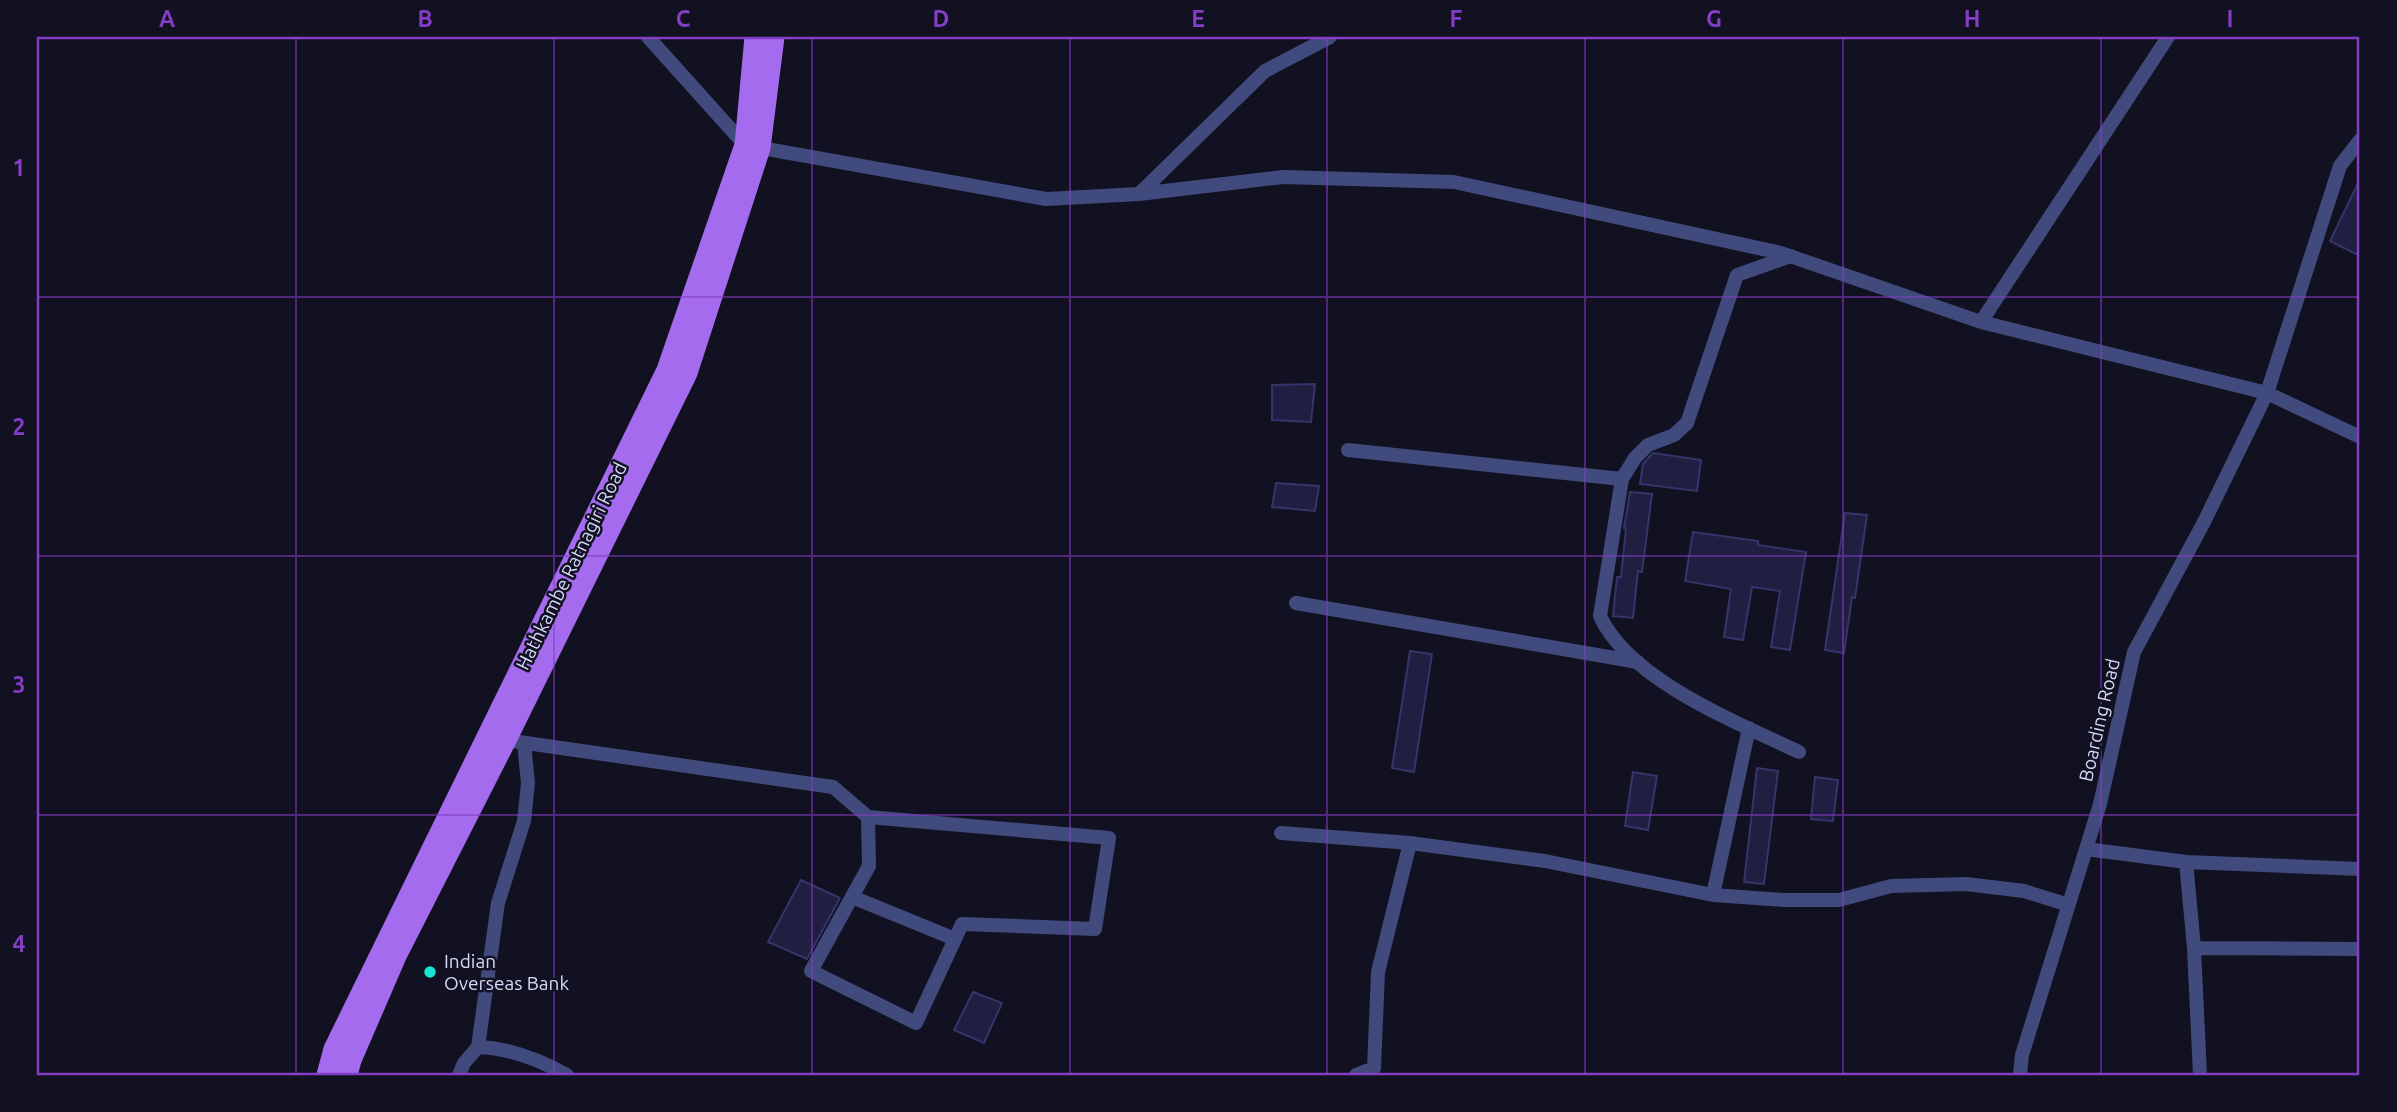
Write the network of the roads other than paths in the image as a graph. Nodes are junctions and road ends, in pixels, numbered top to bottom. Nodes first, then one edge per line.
1 (648, 37) edge
2 (755, 37) edge
3 (774, 37) edge
4 (1330, 37) edge
5 (2168, 37) edge
6 (2360, 140) edge
7 (753, 146) junction
8 (1139, 194) junction
9 (1791, 256) junction
10 (1981, 322) junction
11 (2267, 393) junction
12 (2360, 437) edge
13 (1348, 450) dead end
14 (1622, 480) junction
15 (1296, 603) dead end
16 (1638, 663) junction
17 (1749, 728) junction
18 (506, 740) junction
19 (1799, 752) dead end
20 (868, 817) junction
21 (1281, 833) dead end
22 (1410, 843) junction
23 (2086, 849) junction
24 (2186, 862) junction
25 (2360, 869) edge
26 (1713, 895) junction
27 (852, 897) junction
28 (2069, 905) junction
29 (955, 939) junction
30 (2194, 948) junction
31 (2360, 949) edge
32 (478, 1047) junction
33 (327, 1075) edge
34 (347, 1075) edge
35 (458, 1075) edge
36 (567, 1075) edge
37 (1356, 1075) edge
38 (2020, 1075) edge
39 (2200, 1075) edge

1 - 7 street
2 - 7 main road, Hathkambe Ratnagiri Road
3 - 7 main road
4 - 8 street
5 - 10 street
6 - 11 street, Boarding Road
7 - 8 street
7 - 18 main road, Hathkambe Ratnagiri Road
8 - 9 street
9 - 10 street
9 - 14 street
10 - 11 street
11 - 12 street
11 - 23 street, Boarding Road
13 - 14 street
14 - 16 street
15 - 16 street
16 - 17 street
17 - 19 street
17 - 26 street
18 - 20 street
18 - 32 street
18 - 33 main road, Hathkambe Ratnagiri Road
18 - 34 main road
20 - 27 street
20 - 29 street
21 - 22 street
22 - 26 street
22 - 37 street
23 - 24 street
23 - 28 street, Boarding Road
24 - 25 street
24 - 30 street
26 - 28 street
27 - 29 street
27 - 29 street
28 - 38 street, Boarding Road
30 - 31 street
30 - 39 street
32 - 35 street
32 - 36 street

